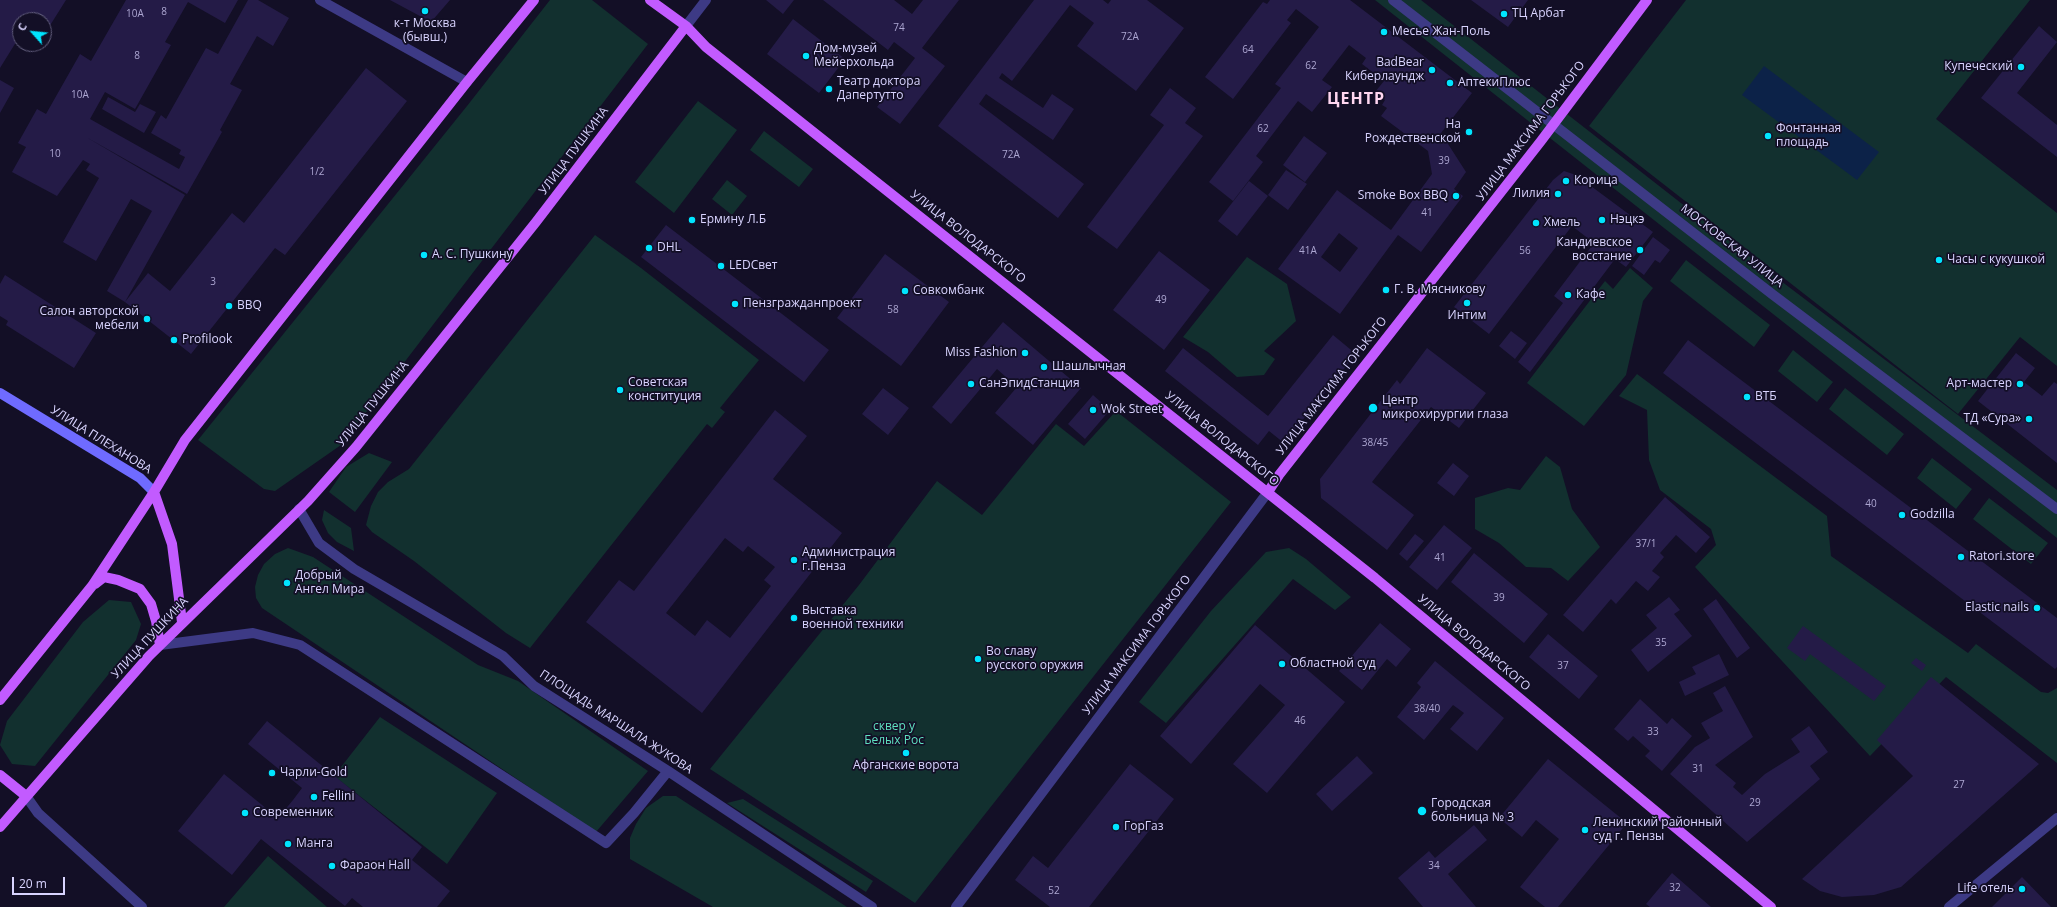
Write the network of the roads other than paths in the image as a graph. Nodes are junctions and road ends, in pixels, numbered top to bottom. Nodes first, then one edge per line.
1 (320, 0) edge
2 (534, 0) edge
3 (650, 0) edge
4 (706, 0) edge
5 (1394, 0) edge
6 (1647, 0) edge
7 (686, 26) junction
8 (467, 82) junction
9 (1552, 124) junction
10 (0, 393) edge
11 (154, 492) junction
12 (1268, 492) junction
13 (299, 509) junction
14 (2057, 509) edge
15 (92, 586) junction
16 (182, 622) junction
17 (160, 645) junction
18 (0, 700) edge
19 (668, 771) junction
20 (0, 775) edge
21 (26, 796) junction
22 (2057, 818) edge
23 (0, 827) edge
24 (142, 907) edge
25 (872, 907) edge
26 (956, 907) edge
27 (1771, 907) edge
28 (1949, 907) edge

1 - 8 street
2 - 8 main road
3 - 7 main road, УЛИЦА ВОЛОДАРСКОГО
4 - 7 street, УЛИЦА ПУШКИНА
5 - 9 street, МОСКОВСКАЯ УЛИЦА
6 - 9 main road, УЛИЦА МАКСИМА ГОРЬКОГО
7 - 12 main road, УЛИЦА ВОЛОДАРСКОГО
7 - 13 main road, УЛИЦА ПУШКИНА
8 - 11 main road
9 - 12 main road, УЛИЦА МАКСИМА ГОРЬКОГО
9 - 14 street, МОСКОВСКАЯ УЛИЦА
10 - 11 main road, УЛИЦА ПЛЕХАНОВА
11 - 15 main road
11 - 16 main road, УЛИЦА ПЛЕХАНОВА
12 - 26 street, УЛИЦА МАКСИМА ГОРЬКОГО
12 - 27 main road, УЛИЦА ВОЛОДАРСКОГО
13 - 16 main road, УЛИЦА ПУШКИНА
13 - 19 street, ПЛОЩАДЬ МАРШАЛА ЖУКОВА
15 - 17 main road
15 - 18 main road
16 - 17 main road, УЛИЦА ПУШКИНА
17 - 19 street
17 - 21 main road, УЛИЦА ПУШКИНА
19 - 25 street, ПЛОЩАДЬ МАРШАЛА ЖУКОВА
20 - 21 main road
21 - 23 main road, УЛИЦА ПУШКИНА
21 - 24 street
22 - 28 street

